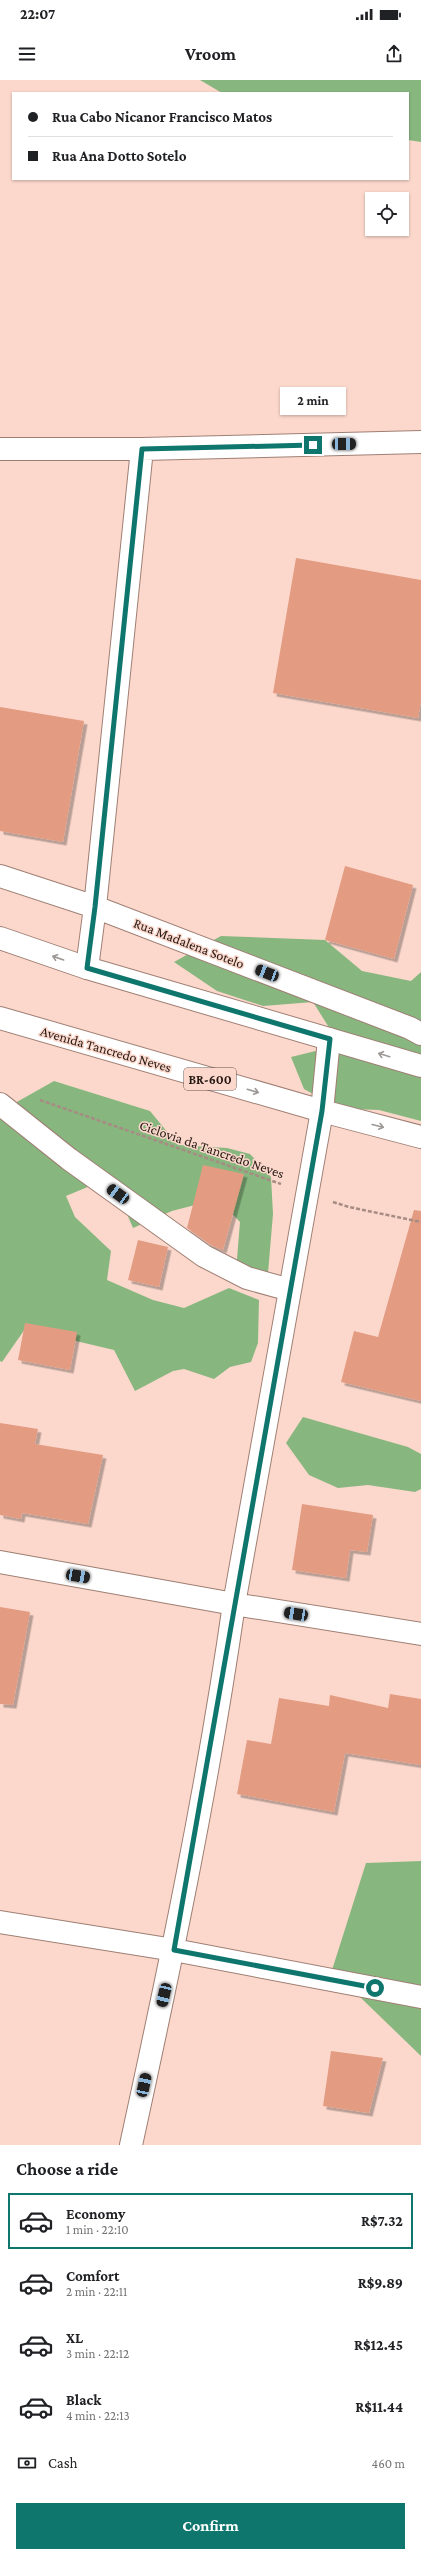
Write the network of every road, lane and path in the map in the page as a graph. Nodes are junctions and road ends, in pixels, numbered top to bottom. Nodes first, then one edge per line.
1 (421, 442) edge
2 (0, 449) edge
3 (142, 449) junction
4 (0, 876) edge
5 (95, 907) junction
6 (0, 938) edge
7 (87, 968) junction
8 (0, 1018) edge
9 (421, 1034) edge
10 (330, 1039) junction
11 (421, 1066) edge
12 (33, 1097) dead end
13 (0, 1104) edge
14 (322, 1111) junction
15 (421, 1137) edge
16 (307, 1193) junction
17 (421, 1222) edge
18 (290, 1290) junction
19 (0, 1562) edge
20 (234, 1604) junction
21 (421, 1634) edge
22 (0, 1922) edge
23 (174, 1950) junction
24 (421, 1997) edge
25 (130, 2145) edge

1 - 3 street
2 - 3 street
3 - 5 street
4 - 5 street, Rua Madalena Sotelo
5 - 7 street
5 - 9 street, Rua Madalena Sotelo
7 -> 6 street
7 - 10 street
8 -> 14 street, Avenida Tancredo Neves / BR-600
11 -> 10 street
10 - 14 street
12 - 16 path, Ciclovia da Tancredo Neves
13 - 18 street
14 -> 15 street, Avenida Tancredo Neves / BR-600
14 - 16 street
16 - 17 path, Ciclovia da Tancredo Neves
16 - 18 street
18 - 20 street
19 - 20 street
20 - 21 street
20 - 23 street
22 - 23 street
23 - 24 street
23 - 25 street

